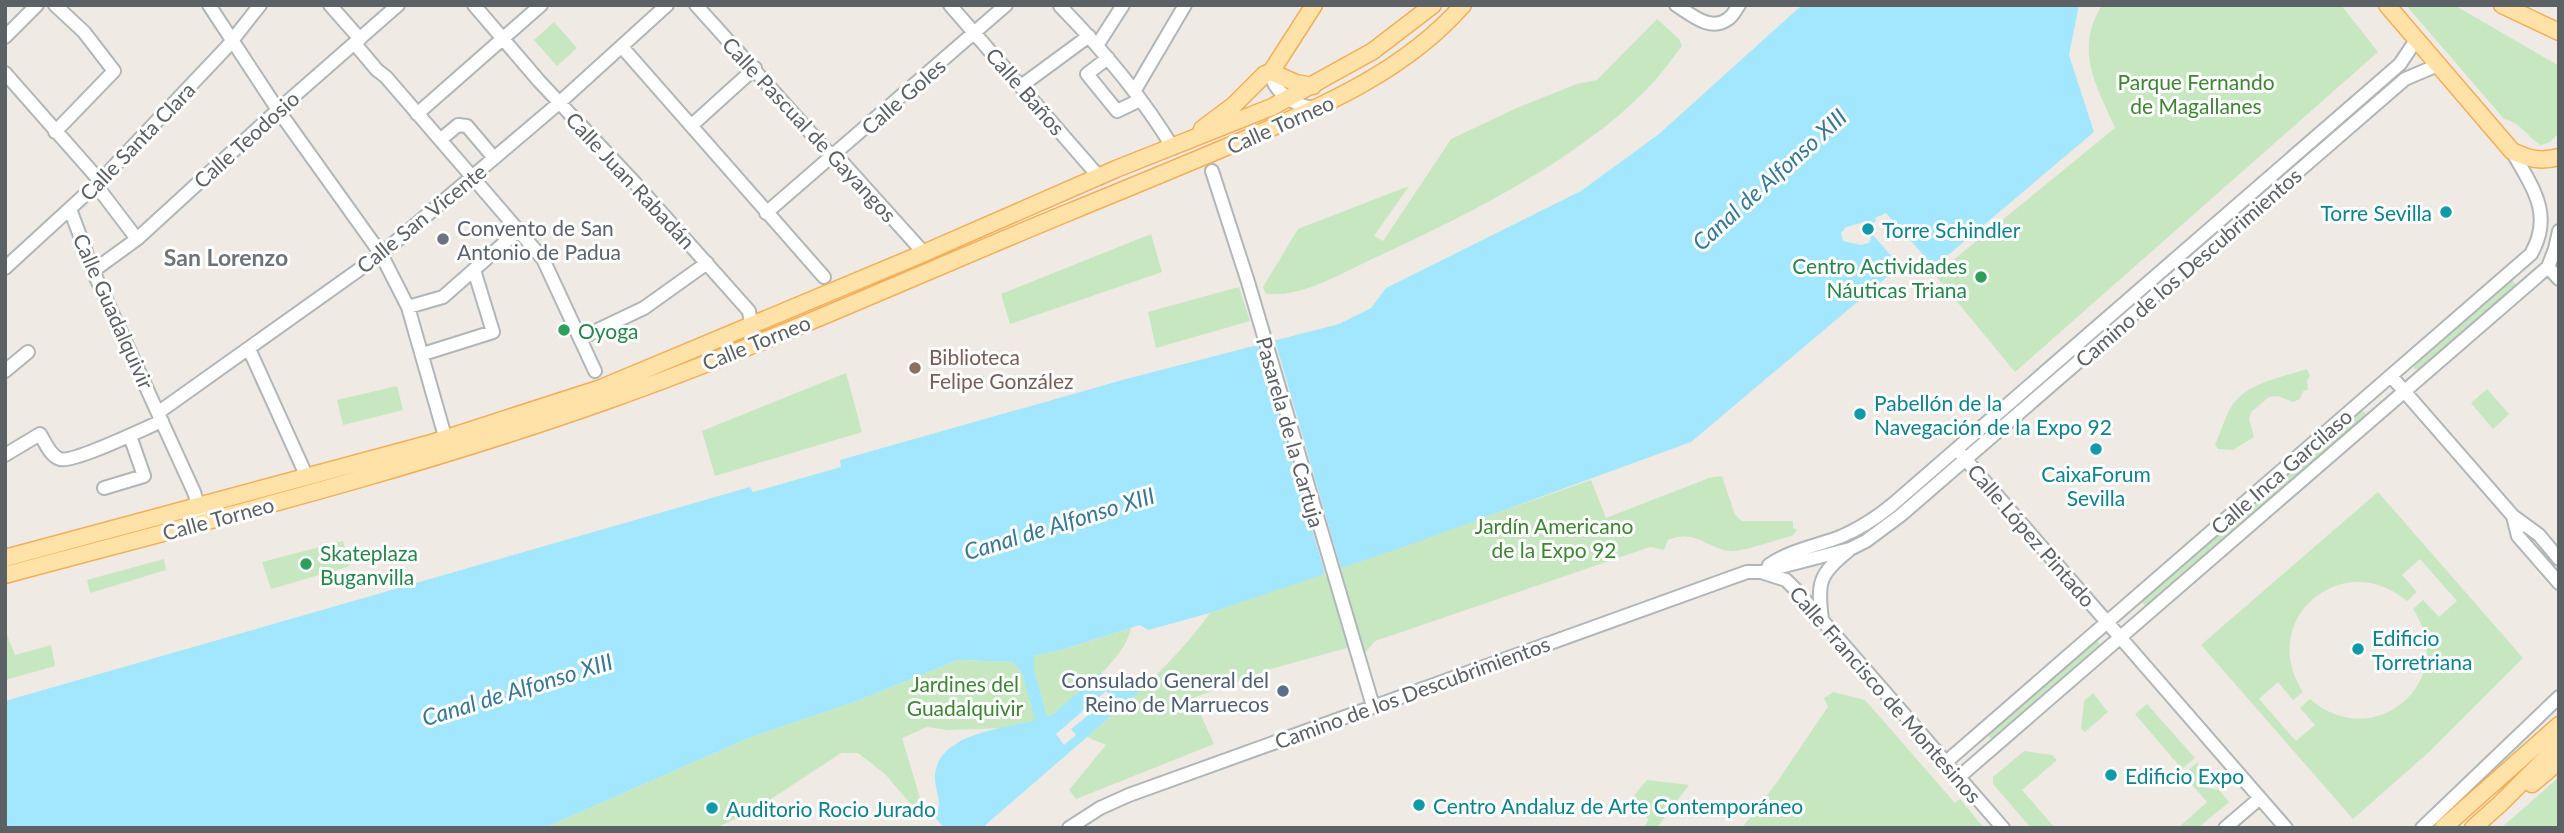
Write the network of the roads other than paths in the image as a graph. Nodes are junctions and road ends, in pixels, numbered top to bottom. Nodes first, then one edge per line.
1 (37, 5) edge
2 (55, 5) edge
3 (209, 5) edge
4 (260, 5) edge
5 (330, 5) edge
6 (398, 5) edge
7 (474, 5) edge
8 (541, 5) edge
9 (667, 5) edge
10 (696, 5) edge
11 (950, 5) edge
12 (1006, 5) edge
13 (1123, 5) edge
14 (1185, 5) edge
15 (1314, 5) edge
16 (1433, 5) edge
17 (1463, 5) edge
18 (1676, 5) edge
19 (2387, 5) edge
20 (2502, 5) edge
21 (1060, 6) edge
22 (1737, 6) edge
23 (975, 32) junction
24 (2559, 32) edge
25 (5, 37) edge
26 (232, 39) junction
27 (503, 40) junction
28 (1093, 40) junction
29 (2416, 40) junction
30 (358, 42) junction
31 (622, 47) junction
32 (1108, 58) junction
33 (2438, 65) junction
34 (755, 68) junction
35 (5, 73) edge
36 (1276, 74) junction
37 (1021, 86) junction
38 (1313, 86) junction
39 (1138, 95) junction
40 (559, 103) junction
41 (1295, 103) junction
42 (278, 110) junction
43 (417, 114) junction
44 (691, 125) junction
45 (55, 132) junction
46 (440, 140) junction
47 (1179, 145) junction
48 (2512, 151) junction
49 (834, 157) junction
50 (2559, 157) edge
51 (494, 158) junction
52 (1211, 169) junction
53 (472, 177) junction
54 (1100, 178) junction
55 (98, 183) junction
56 (70, 209) junction
57 (766, 213) junction
58 (519, 230) junction
59 (2559, 231) edge
60 (137, 239) junction
61 (924, 253) junction
62 (381, 254) junction
63 (707, 263) junction
64 (2548, 267) junction
65 (5, 268) edge
66 (474, 270) junction
67 (93, 271) junction
68 (824, 277) dead end
69 (2559, 279) edge
70 (408, 307) junction
71 (751, 324) junction
72 (581, 338) junction
73 (249, 349) junction
74 (28, 352) dead end
75 (423, 354) junction
76 (5, 371) edge
77 (596, 372) dead end
78 (2391, 376) junction
79 (2404, 391) junction
80 (160, 416) junction
81 (130, 436) junction
82 (448, 445) junction
83 (1957, 449) junction
84 (5, 455) edge
85 (1966, 459) junction
86 (307, 477) junction
87 (104, 488) dead end
88 (201, 515) junction
89 (2522, 530) junction
90 (1850, 549) junction
91 (5, 558) edge
92 (2559, 559) edge
93 (2559, 570) edge
94 (1761, 572) junction
95 (5, 575) edge
96 (2559, 583) edge
97 (1822, 619) junction
98 (2107, 622) junction
99 (2120, 637) junction
100 (2559, 697) edge
101 (1373, 706) junction
102 (2559, 718) edge
103 (2559, 725) edge
104 (2559, 745) edge
105 (2524, 759) junction
106 (2559, 761) edge
107 (1946, 762) junction
108 (1959, 777) junction
109 (2260, 798) junction
110 (2500, 804) junction
111 (1069, 828) edge
112 (2003, 828) edge
113 (2225, 828) edge
114 (2286, 828) edge
115 (2423, 828) edge
116 (2443, 828) edge
117 (2473, 828) edge

1 - 25 street
2 - 45 street
3 - 26 street
4 - 26 street, Calle Santa Clara
5 - 30 street
6 - 30 street, Calle Teodosio
7 - 27 street, Calle Juan Rabadán
8 - 27 street
9 - 31 street, Calle San Vicente
10 - 34 street, Calle Pascual de Gayangos
11 - 23 street, Calle Baños
12 - 23 street, Calle Goles
13 - 28 street
14 - 39 street
15 - 36 main road, Calle Torneo
16 - 38 main road, Calle Torneo
17 - 41 main road, Calle Torneo
18 - 22 street
19 - 29 main road
20 - 24 main road
21 - 28 street
23 - 37 street, Calle Baños
23 - 49 street, Calle Goles
26 - 42 street
26 - 55 street, Calle Santa Clara
27 - 40 street, Calle Juan Rabadán
27 - 43 street
28 - 32 street
28 - 37 street
29 - 33 main road
29 - 83 street, Camino de los Descubrimientos
30 - 42 street, Calle Teodosio
30 - 43 street
31 - 40 street, Calle San Vicente
31 - 44 street
32 - 39 street
32 - 39 street
33 - 48 main road
33 - 85 street, Camino de los Descubrimientos
34 - 44 street
34 - 49 street, Calle Pascual de Gayangos
35 - 45 street
36 - 38 main road
36 - 41 street
36 - 47 main road, Calle Torneo
37 - 54 street, Calle Baños
38 - 41 main road, Calle Torneo
39 - 47 street
40 - 51 street, Calle San Vicente
40 - 63 street, Calle Juan Rabadán
41 - 47 main road, Calle Torneo
41 - 52 main road, Calle Torneo
42 - 60 street, Calle Teodosio
42 - 62 street
43 - 46 street
44 - 57 street
45 - 55 street
46 - 51 street
46 - 53 street
47 - 54 main road, Calle Torneo
48 - 50 main road
48 - 78 street, Calle Inca Garcilaso
49 - 57 street, Calle Goles
49 - 61 street, Calle Pascual de Gayangos
51 - 53 street, Calle San Vicente
52 - 82 main road, Calle Torneo
52 - 101 street, Pasarela de la Cartuja
53 - 58 street
53 - 62 street, Calle San Vicente
54 - 61 main road, Calle Torneo
55 - 56 street, Calle Santa Clara
55 - 60 street
56 - 65 street, Calle Santa Clara
56 - 67 street, Calle Guadalquivir
57 - 68 street
58 - 66 street
58 - 72 street
59 - 64 street
60 - 67 street, Calle Teodosio
61 - 71 main road, Calle Torneo
62 - 70 street
62 - 73 street, Calle San Vicente
63 - 71 street, Calle Juan Rabadán
63 - 72 street
64 - 69 street
64 - 79 street, Calle Inca Garcilaso
66 - 70 street
66 - 75 street
67 - 80 street, Calle Guadalquivir
70 - 75 street
71 - 82 main road, Calle Torneo
72 - 77 street
73 - 80 street, Calle San Vicente
73 - 86 street
74 - 76 street
75 - 82 street
78 - 79 street
78 - 98 street, Calle Inca Garcilaso
79 - 89 street
79 - 99 street, Calle Inca Garcilaso
80 - 81 street, Calle San Vicente
80 - 88 street, Calle Guadalquivir
81 - 84 street, Calle San Vicente
81 - 87 street
82 - 86 main road, Calle Torneo
82 - 88 main road, Calle Torneo
83 - 85 street, Calle López Pintado
83 - 94 street, Camino de los Descubrimientos
85 - 90 street, Camino de los Descubrimientos
85 - 98 street, Calle López Pintado
86 - 88 main road, Calle Torneo
88 - 91 main road, Calle Torneo
88 - 95 main road, Calle Torneo
89 - 92 street
89 - 93 street
89 - 96 street
90 - 94 street, Camino de los Descubrimientos
90 - 97 street
94 - 97 street, Calle Francisco de Montesinos
94 - 101 street, Camino de los Descubrimientos
97 - 107 street, Calle Francisco de Montesinos
98 - 99 street, Calle López Pintado
98 - 107 street, Calle Inca Garcilaso
99 - 108 street, Calle Inca Garcilaso
99 - 109 street, Calle López Pintado
100 - 115 street
101 - 111 street, Camino de los Descubrimientos
102 - 105 main road
103 - 105 main road
104 - 110 main road
105 - 116 main road
106 - 110 main road
107 - 108 street, Calle Francisco de Montesinos
108 - 112 street, Calle Francisco de Montesinos
109 - 113 street
109 - 114 street, Calle López Pintado
110 - 117 main road

